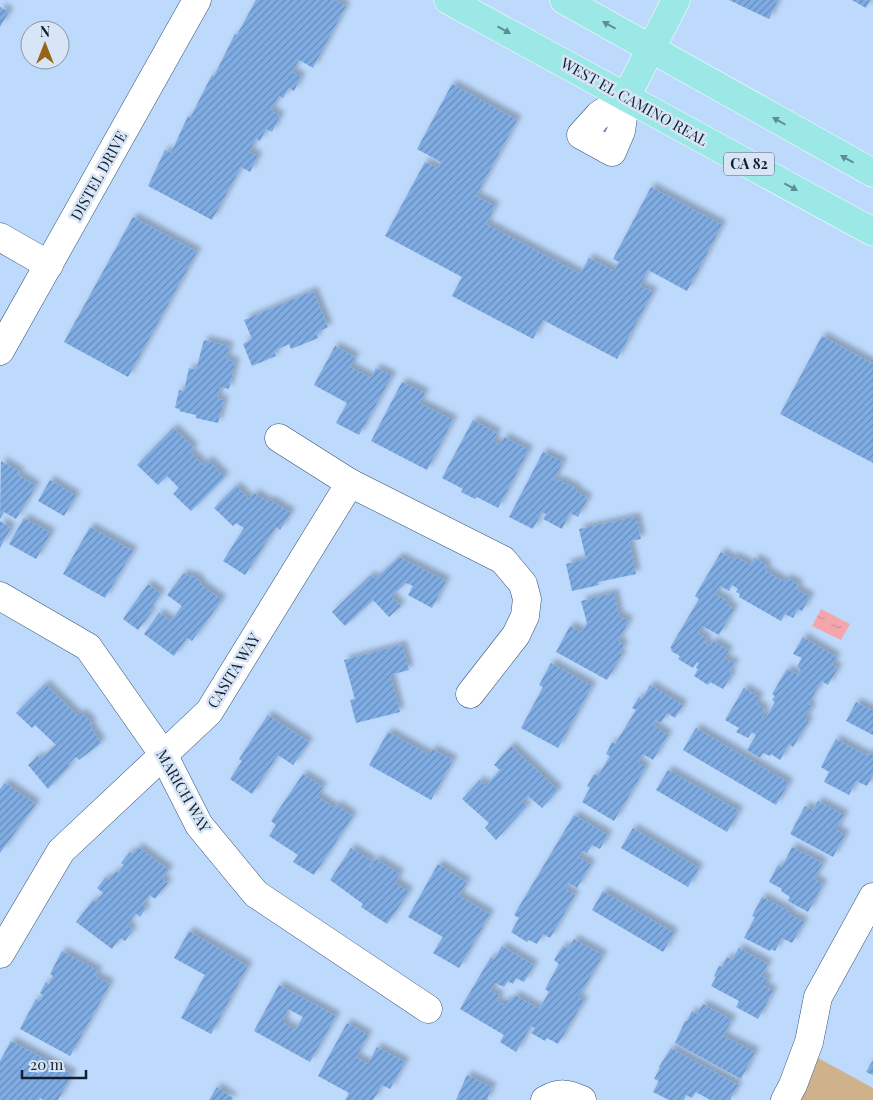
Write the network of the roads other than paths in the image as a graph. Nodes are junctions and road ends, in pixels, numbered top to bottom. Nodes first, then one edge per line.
1 (197, 0) edge
2 (448, 0) edge
3 (564, 0) edge
4 (676, 0) edge
5 (652, 48) junction
6 (626, 97) junction
7 (873, 173) edge
8 (873, 232) edge
9 (0, 237) edge
10 (49, 265) junction
11 (0, 351) edge
12 (279, 438) dead end
13 (350, 484) junction
14 (0, 596) edge
15 (470, 694) dead end
16 (163, 754) junction
17 (873, 897) edge
18 (0, 954) edge
19 (428, 1009) dead end
20 (550, 1097) edge
21 (582, 1100) edge
22 (785, 1100) edge

1 - 10 street, DISTEL DRIVE
2 -> 6 main road, WEST EL CAMINO REAL / CA 82
5 -> 3 main road
4 - 5 main road
5 - 6 main road
7 -> 5 main road
6 -> 8 main road, WEST EL CAMINO REAL / CA 82
9 - 10 street
10 - 11 street, DISTEL DRIVE
12 - 13 street
13 - 15 street
13 - 16 street, CASITA WAY
14 - 16 street, MARICH WAY
16 - 18 street, CASITA WAY
16 - 19 street, MARICH WAY
17 - 22 street
20 - 21 street

